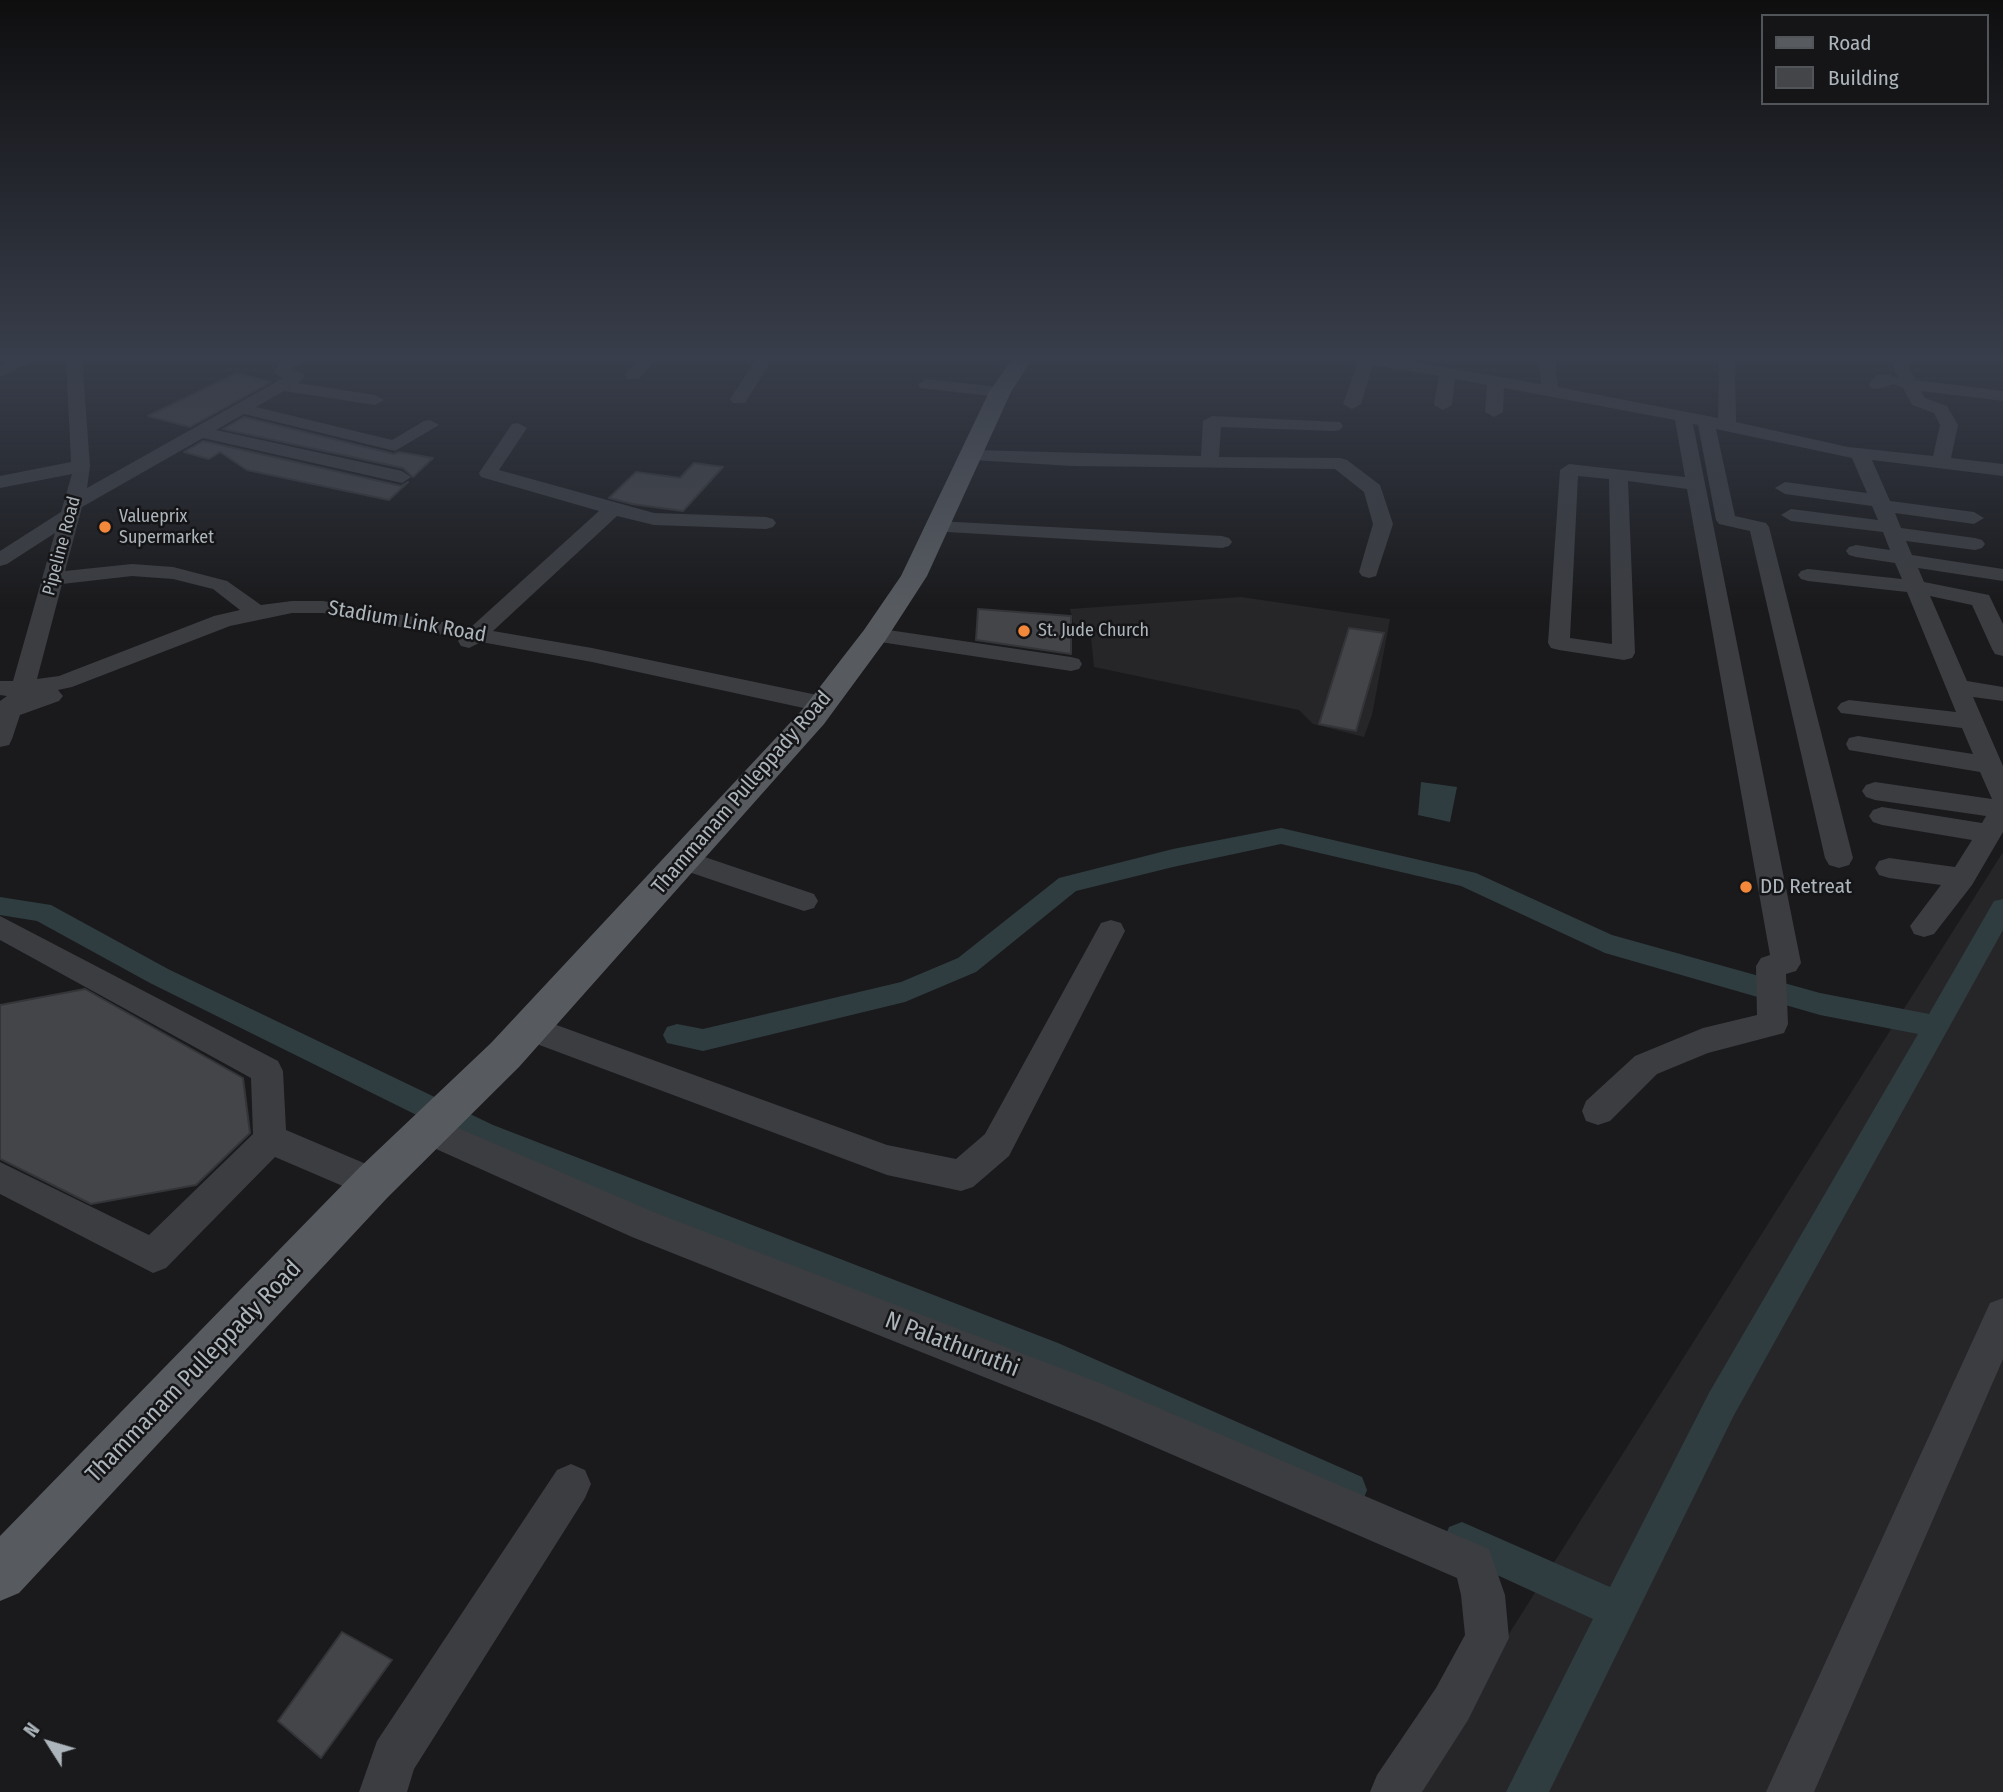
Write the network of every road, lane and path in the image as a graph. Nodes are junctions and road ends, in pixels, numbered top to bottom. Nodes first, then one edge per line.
1 (79, 442) edge
2 (185, 442) edge
3 (244, 442) edge
4 (377, 442) edge
5 (402, 442) edge
6 (509, 442) edge
7 (979, 442) edge
8 (1211, 442) edge
9 (1688, 442) edge
10 (1719, 442) edge
11 (1801, 442) edge
12 (1946, 442) edge
13 (1860, 454) junction
14 (973, 455) junction
15 (1210, 461) junction
16 (1941, 464) junction
17 (81, 466) junction
18 (2003, 470) edge
19 (1618, 474) junction
20 (401, 477) dead end
21 (0, 482) edge
22 (1695, 484) junction
23 (1785, 488) dead end
24 (72, 509) junction
25 (613, 509) junction
26 (1791, 515) dead end
27 (1886, 517) junction
28 (1974, 518) dead end
29 (766, 523) dead end
30 (937, 527) junction
31 (1222, 542) dead end
32 (1975, 544) dead end
33 (1856, 551) dead end
34 (82, 552) dead end
35 (1904, 559) junction
36 (0, 560) edge
37 (1369, 572) dead end
38 (1808, 575) dead end
39 (2003, 575) edge
40 (56, 578) junction
41 (1916, 587) junction
42 (257, 612) junction
43 (876, 635) junction
44 (2000, 636) edge
45 (473, 638) junction
46 (1071, 664) dead end
47 (1957, 687) junction
48 (2003, 694) edge
49 (8, 699) edge
50 (1849, 708) dead end
51 (817, 711) junction
52 (1972, 721) junction
53 (0, 739) edge
54 (1858, 744) dead end
55 (1990, 765) junction
56 (2003, 796) edge
57 (1879, 803) dead end
58 (1998, 817) edge
59 (1839, 858) dead end
60 (684, 860) junction
61 (1889, 869) dead end
62 (1962, 878) junction
63 (804, 901) dead end
64 (1924, 926) dead end
65 (0, 928) edge
66 (1111, 931) dead end
67 (517, 1042) junction
68 (1598, 1111) dead end
69 (428, 1130) junction
70 (270, 1139) junction
71 (0, 1177) edge
72 (381, 1177) junction
73 (2003, 1316) edge
74 (571, 1485) dead end
75 (0, 1574) edge
76 (383, 1792) edge
77 (1394, 1792) edge
78 (1790, 1792) edge

1 - 17 street, Pipeline Road
2 - 24 street
3 - 20 street
4 - 5 street
6 - 25 street
7 - 14 main road, Thammanam Pulleppady Road
8 - 15 street
9 - 22 street
10 - 59 street
11 - 13 street
12 - 16 street
13 - 16 street
13 - 27 street
14 - 15 street
14 - 30 main road, Thammanam Pulleppady Road
15 - 37 street
16 - 18 street
17 - 21 street
17 - 24 street, Pipeline Road
19 - 19 street
19 - 22 street
22 - 68 street
23 - 27 street
24 - 36 street
24 - 40 street, Pipeline Road
25 - 29 street
25 - 45 street
26 - 27 street
27 - 28 street
27 - 32 street
27 - 35 street
30 - 31 street
30 - 43 main road, Thammanam Pulleppady Road
33 - 35 street
34 - 40 street
35 - 39 street
35 - 41 street
38 - 41 street
40 - 42 street
40 - 49 street, Pipeline Road
41 - 44 street
41 - 47 street
42 - 45 street, Stadium Link Road
42 - 49 street, Stadium Link Road
43 - 46 street
43 - 51 main road, Thammanam Pulleppady Road
45 - 49 street, Stadium Link Road
45 - 51 street, Stadium Link Road
47 - 48 street
47 - 52 street
49 - 53 street, Pipeline Road
50 - 52 street
51 - 60 main road, Thammanam Pulleppady Road
52 - 55 street
54 - 55 street
55 - 56 street
57 - 58 street
58 - 62 street
60 - 63 street
60 - 67 main road, Thammanam Pulleppady Road
61 - 62 street
62 - 64 street
65 - 70 street
66 - 67 street
67 - 69 main road, Thammanam Pulleppady Road
67 - 72 main road, Thammanam Pulleppady Road
69 - 72 main road, Thammanam Pulleppady Road
69 - 77 street, N Palathuruthi
70 - 71 street
70 - 72 street
72 - 75 main road, Thammanam Pulleppady Road
73 - 78 street
74 - 76 street

